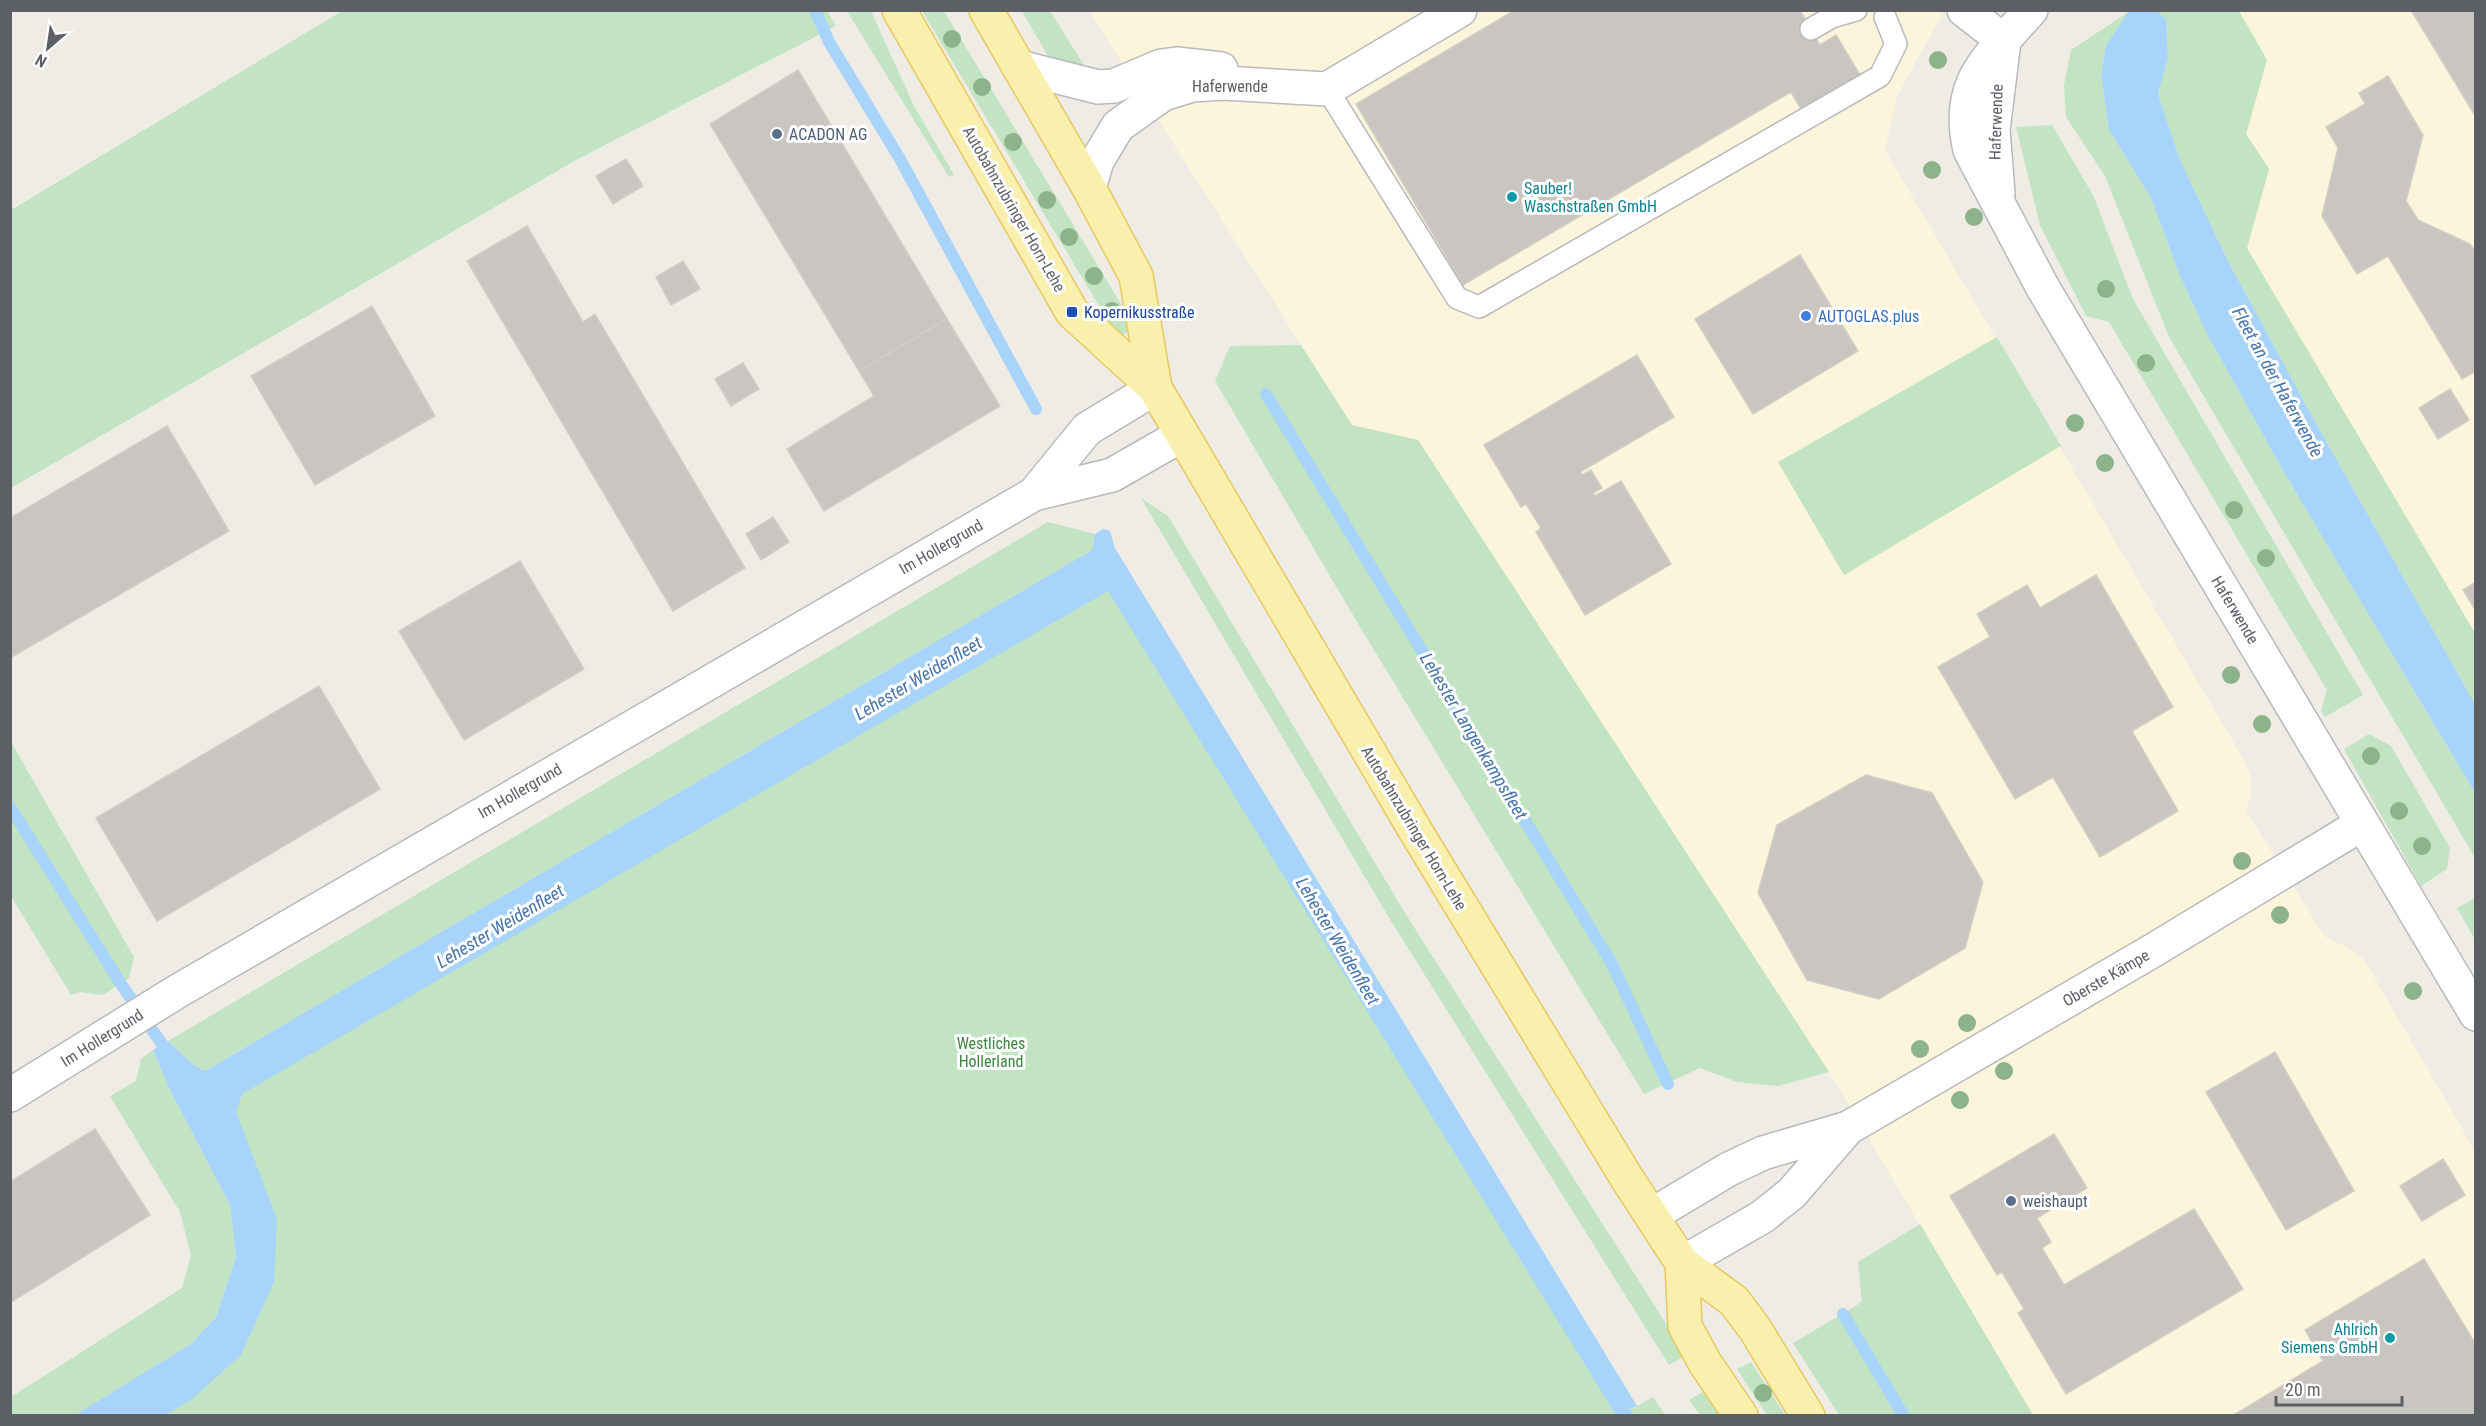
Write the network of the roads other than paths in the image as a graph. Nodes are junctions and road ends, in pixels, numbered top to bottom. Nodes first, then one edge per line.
1 (899, 10) edge
2 (986, 10) edge
3 (1460, 10) edge
4 (1856, 10) edge
5 (1864, 10) edge
6 (1964, 10) edge
7 (2031, 10) edge
8 (1888, 14) edge
9 (1811, 29) dead end
10 (2004, 41) junction
11 (1019, 68) junction
12 (1277, 86) junction
13 (1327, 90) junction
14 (1089, 188) junction
15 (1155, 388) junction
16 (1182, 435) junction
17 (1034, 494) junction
18 (2362, 824) junction
19 (2475, 1014) edge
20 (10, 1095) edge
21 (1848, 1128) junction
22 (1652, 1215) junction
23 (1682, 1263) junction
24 (1741, 1416) edge
25 (1808, 1416) edge

1 - 15 main road, Autobahnzubringer Horn-Lehe
2 - 11 main road, Autobahnzubringer Horn-Lehe
3 - 13 street
4 - 9 lane
5 - 8 lane
6 - 10 street
7 - 10 street, Haferwende
8 - 13 lane
10 - 18 street, Haferwende
11 - 12 street, Haferwende
11 - 14 main road, Autobahnzubringer Horn-Lehe
12 - 13 street, Haferwende
12 - 14 street, Haferwende
14 - 15 main road, Autobahnzubringer Horn-Lehe
15 - 16 main road, Autobahnzubringer Horn-Lehe
15 - 17 street, Im Hollergrund
16 - 17 street, Im Hollergrund
16 - 22 main road, Autobahnzubringer Horn-Lehe
17 - 20 street, Im Hollergrund
18 - 19 street, Haferwende
18 - 21 street, Oberste Kämpe
21 - 22 street, Oberste Kämpe
21 - 23 street, Oberste Kämpe
22 - 23 main road, Autobahnzubringer Horn-Lehe
23 - 24 main road, Autobahnzubringer Horn-Lehe
23 - 25 main road, Autobahnzubringer Horn-Lehe

